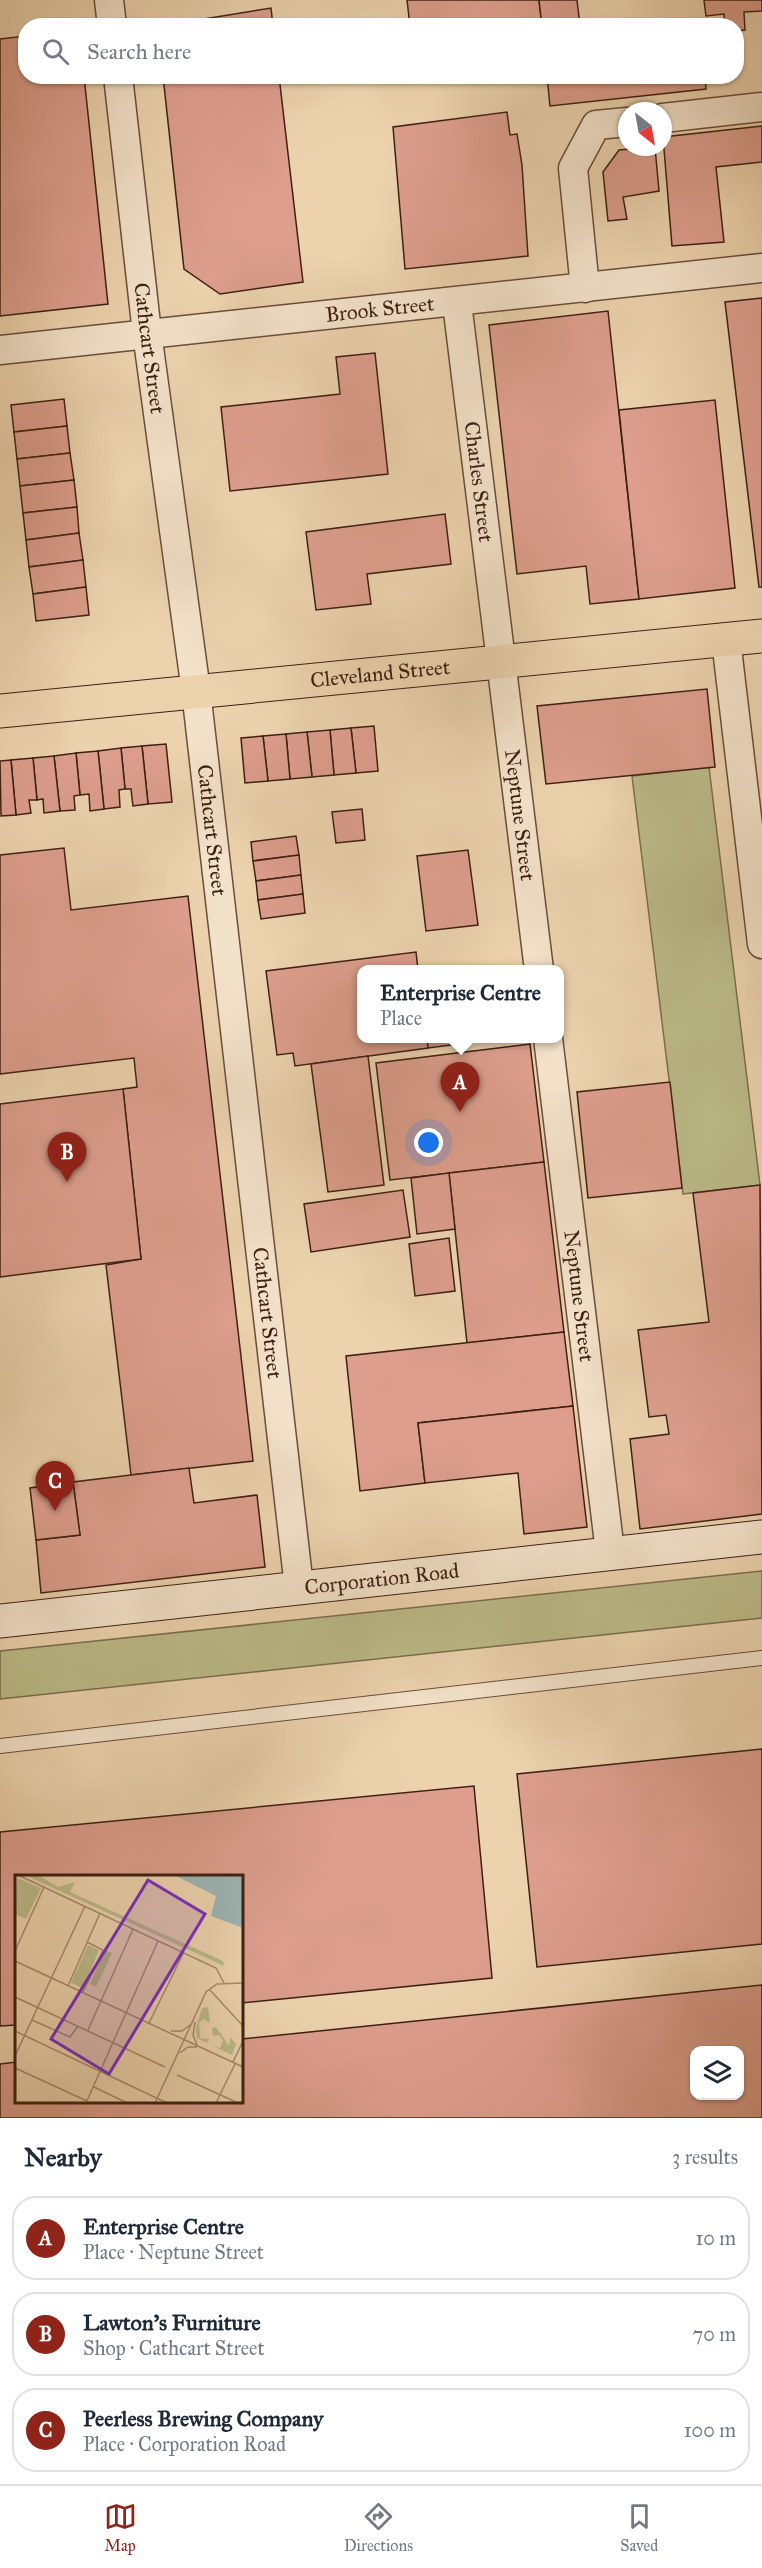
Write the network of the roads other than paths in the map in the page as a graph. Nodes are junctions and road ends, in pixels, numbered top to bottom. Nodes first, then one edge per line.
1 (109, 0) edge
2 (111, 18) edge
3 (119, 84) edge
4 (762, 106) edge
5 (672, 117) edge
6 (618, 123) edge
7 (762, 268) edge
8 (585, 288) junction
9 (457, 303) junction
10 (147, 333) junction
11 (0, 350) edge
12 (762, 636) edge
13 (726, 640) junction
14 (502, 661) junction
15 (196, 691) junction
16 (0, 711) edge
17 (762, 944) edge
18 (539, 965) edge
19 (549, 1043) edge
20 (762, 1537) edge
21 (610, 1552) junction
22 (299, 1587) junction
23 (0, 1621) edge
24 (762, 1658) edge
25 (0, 1746) edge

1 - 2 street
3 - 10 street, Cathcart Street
4 - 5 street
6 - 8 street
7 - 8 street, Brook Street
8 - 9 street, Brook Street
9 - 10 street, Brook Street
9 - 14 street, Charles Street
10 - 11 street, Brook Street
10 - 15 street, Cathcart Street
12 - 13 main road, Cleveland Street
13 - 14 main road, Cleveland Street
13 - 17 street
14 - 15 main road, Cleveland Street
14 - 18 street, Neptune Street
15 - 16 main road, Cleveland Street
15 - 22 street, Cathcart Street
19 - 21 street, Neptune Street
20 - 21 main road, Corporation Road
21 - 22 main road, Corporation Road
22 - 23 main road, Corporation Road
24 - 25 lane

